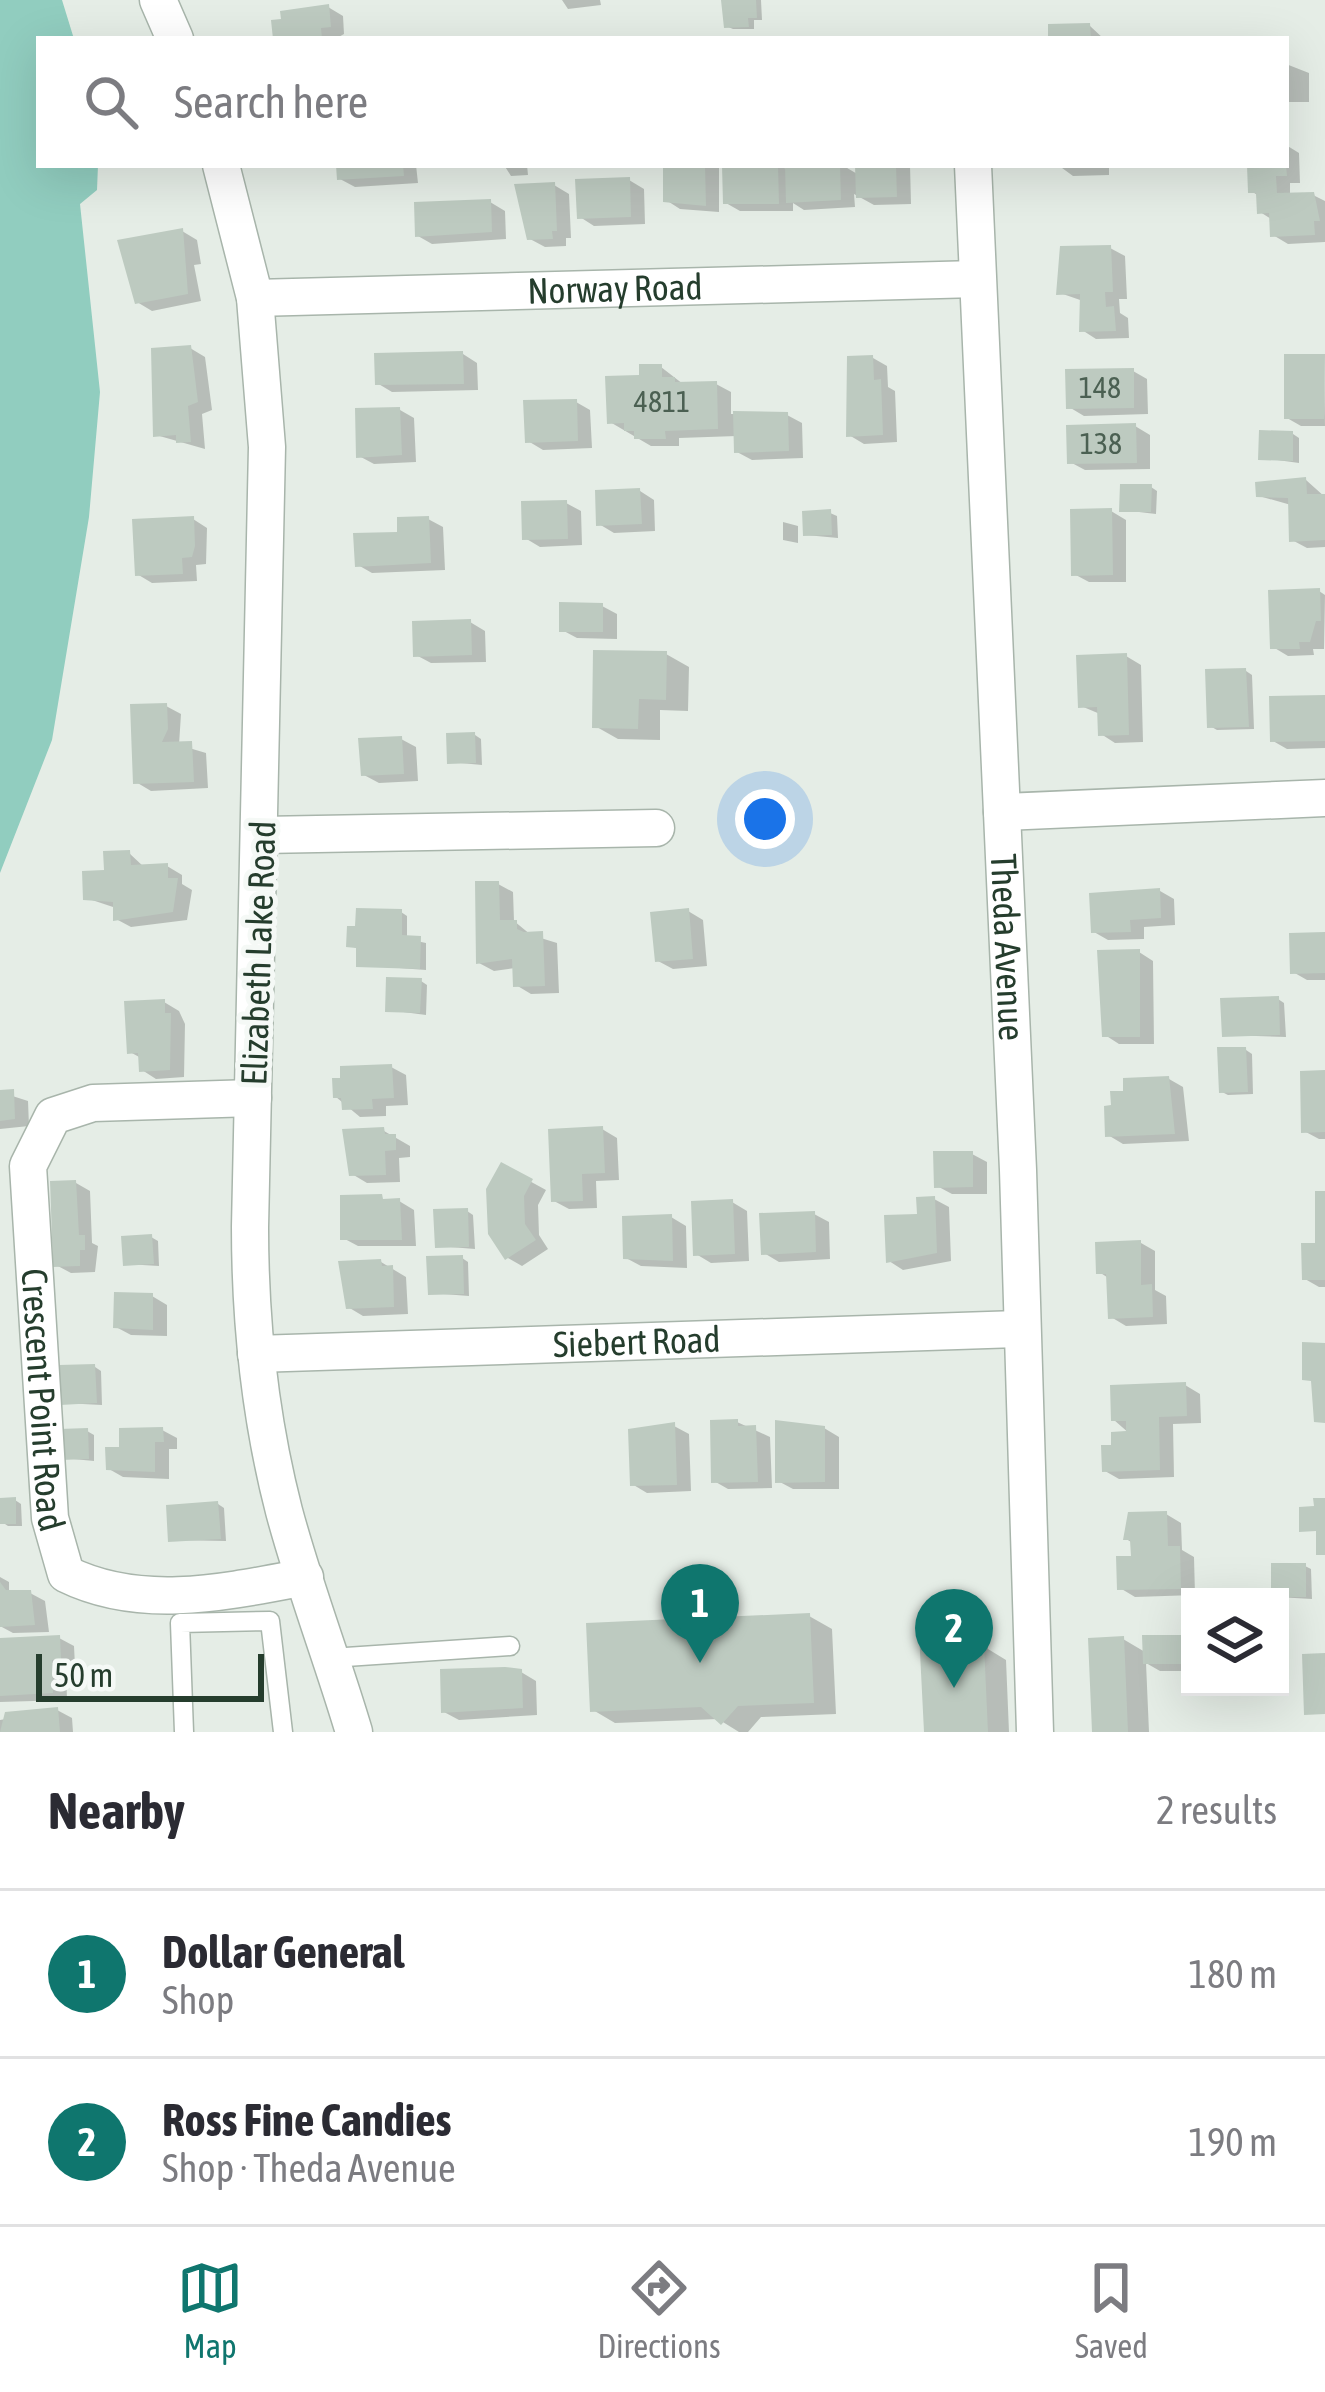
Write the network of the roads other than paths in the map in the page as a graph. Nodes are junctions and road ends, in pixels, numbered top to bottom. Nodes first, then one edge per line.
1 (158, 0) edge
2 (174, 36) edge
3 (222, 168) edge
4 (973, 168) edge
5 (977, 279) junction
6 (254, 298) junction
7 (1325, 798) edge
8 (1002, 812) junction
9 (656, 828) dead end
10 (262, 835) junction
11 (253, 1098) junction
12 (1019, 1329) junction
13 (256, 1354) junction
14 (304, 1577) junction
15 (215, 1608) junction
16 (510, 1646) dead end
17 (331, 1658) junction
18 (184, 1732) edge
19 (283, 1732) edge
20 (354, 1732) edge
21 (1035, 1732) edge

1 - 2 street
3 - 6 street, Elizabeth Lake Road
4 - 5 street, Theda Avenue
5 - 6 street, Norway Road
5 - 8 street, Theda Avenue
6 - 10 street, Elizabeth Lake Road
7 - 8 street
8 - 12 street, Theda Avenue
9 - 10 street
10 - 11 street, Elizabeth Lake Road
11 - 13 street, Elizabeth Lake Road
11 - 15 street, Crescent Point Road
12 - 13 street, Siebert Road
12 - 21 street, Theda Avenue
13 - 14 street, Elizabeth Lake Road
14 - 15 street, Crescent Point Road
14 - 17 street, Elizabeth Lake Road
15 - 18 lane
15 - 19 lane
16 - 17 lane
17 - 20 street, Elizabeth Lake Road

